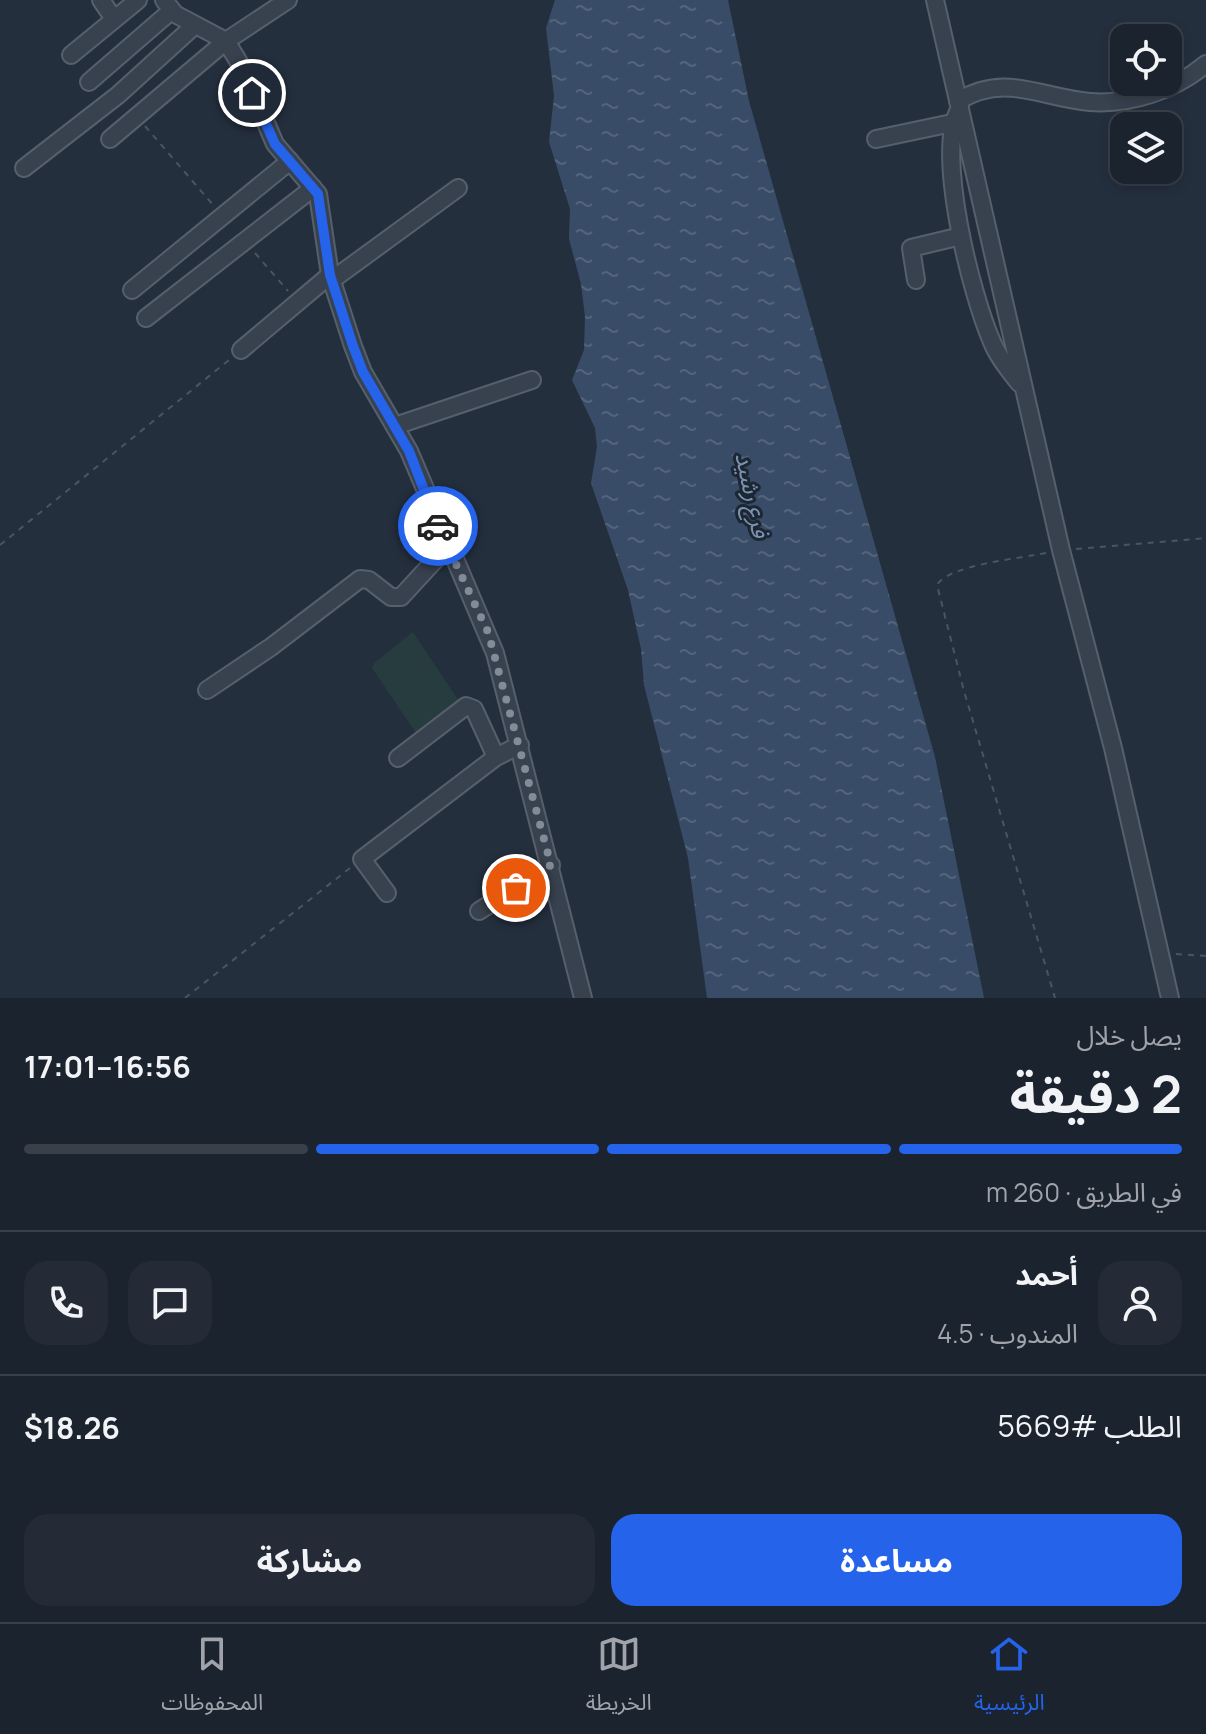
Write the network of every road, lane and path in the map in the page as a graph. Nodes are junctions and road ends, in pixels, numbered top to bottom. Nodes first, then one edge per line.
1 (101, 0) edge
2 (138, 0) edge
3 (288, 0) edge
4 (935, 0) edge
5 (168, 5) edge
6 (114, 19) junction
7 (195, 25) junction
8 (226, 41) junction
9 (71, 55) dead end
10 (1206, 64) edge
11 (89, 82) dead end
12 (957, 111) junction
13 (138, 117) junction
14 (110, 139) dead end
15 (876, 139) dead end
16 (290, 161) junction
17 (24, 168) dead end
18 (313, 188) junction
19 (458, 188) dead end
20 (223, 216) junction
21 (961, 236) junction
22 (244, 240) junction
23 (331, 278) junction
24 (916, 280) dead end
25 (132, 290) dead end
26 (298, 303) junction
27 (146, 318) dead end
28 (241, 350) joint
29 (532, 380) dead end
30 (1023, 389) junction
31 (395, 426) junction
32 (1206, 538) edge
33 (0, 545) edge
34 (447, 547) junction
35 (1061, 550) junction
36 (207, 690) dead end
37 (520, 745) junction
38 (496, 757) junction
39 (398, 758) dead end
40 (362, 859) junction
41 (551, 865) junction
42 (387, 893) dead end
43 (479, 911) dead end
44 (1159, 953) junction
45 (1206, 956) edge
46 (185, 998) edge
47 (583, 998) edge
48 (1055, 998) edge
49 (1170, 998) edge

1 - 6 street
2 - 6 street
3 - 8 street
4 - 12 street
5 - 7 street
5 - 11 street
6 - 9 street
7 - 8 street
7 - 17 street
8 - 13 street
8 - 16 street
10 - 12 street
12 - 15 street
12 - 21 street
12 - 30 street
13 - 14 street
13 - 20 path
16 - 18 street
16 - 20 street
18 - 22 street
18 - 23 street
19 - 23 street
20 - 25 street
21 - 24 street
21 - 30 street
22 - 26 path
22 - 27 street
23 - 26 street
23 - 31 street
26 - 28 street
28 - 33 path
29 - 31 street
30 - 35 street
31 - 34 street
32 - 35 path
34 - 36 street
34 - 37 street
35 - 44 street
35 - 48 path
37 - 38 street
37 - 41 street
38 - 39 street
38 - 40 street
40 - 42 street
40 - 46 path
41 - 43 street
41 - 47 street
44 - 45 path
44 - 49 street

